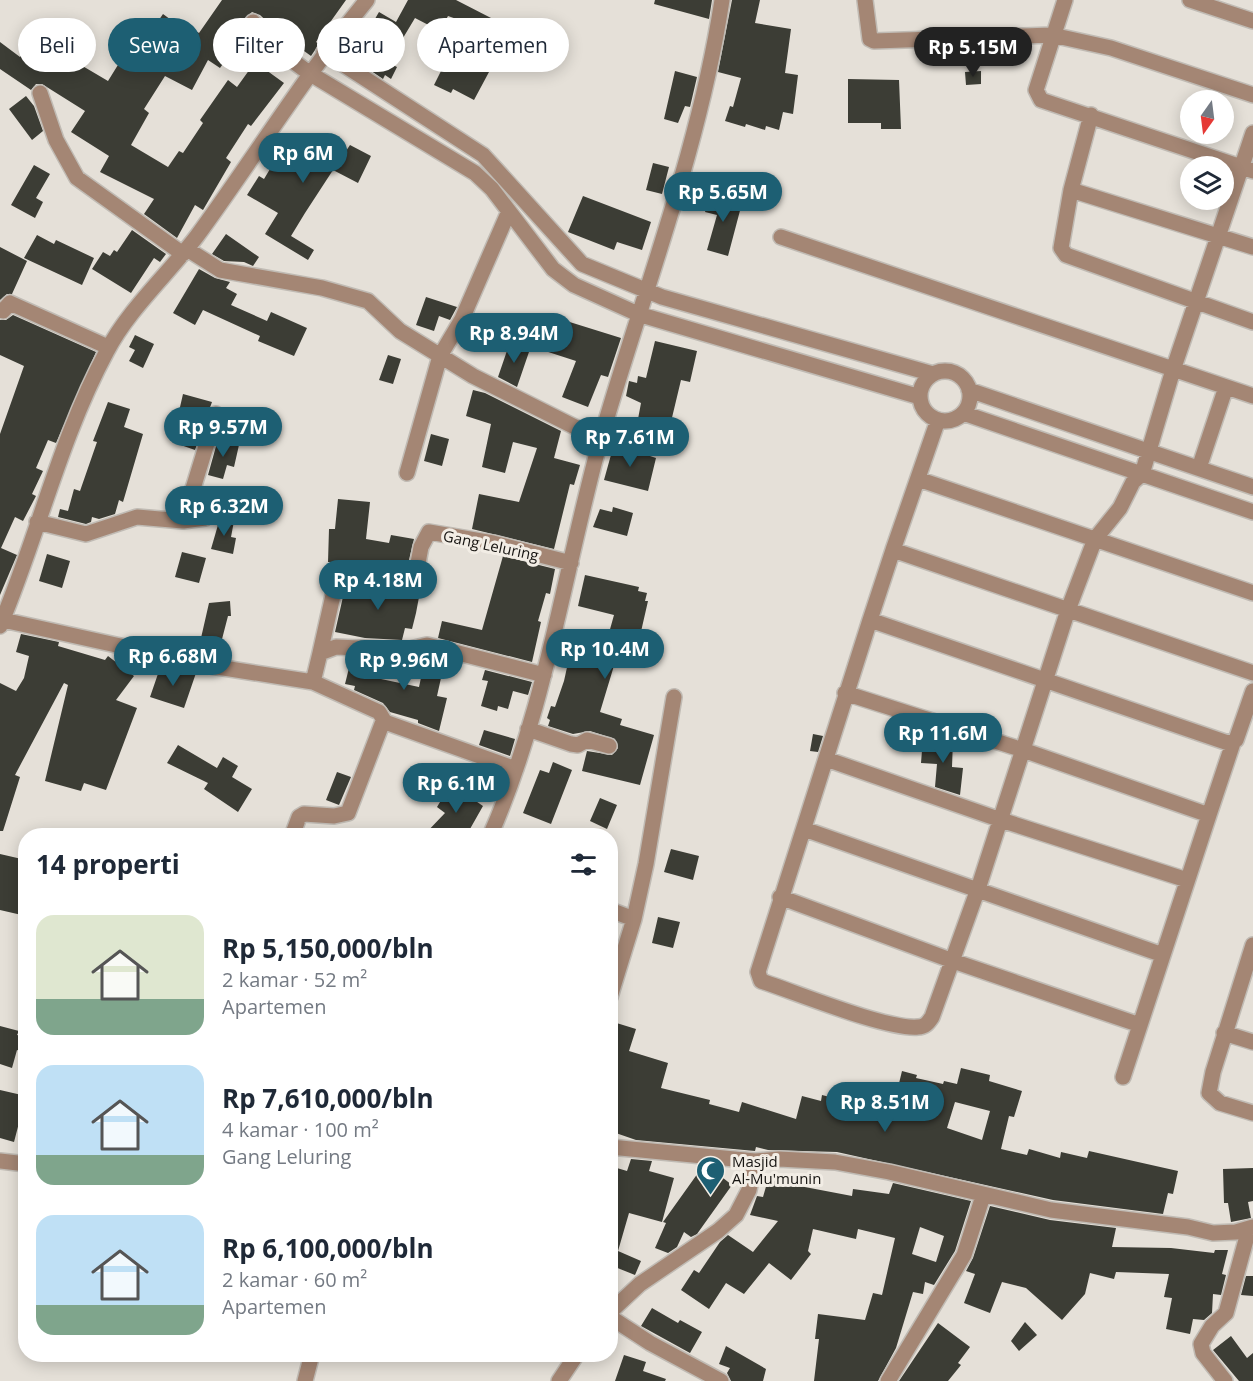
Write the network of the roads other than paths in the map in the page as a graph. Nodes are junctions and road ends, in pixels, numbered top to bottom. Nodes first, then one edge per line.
1 (367, 0) edge
2 (722, 0) edge
3 (865, 0) edge
4 (1065, 0) edge
5 (1190, 0) edge
6 (352, 18) edge
7 (1253, 21) edge
8 (1052, 35) junction
9 (317, 62) edge
10 (305, 70) edge
11 (355, 72) edge
12 (309, 73) junction
13 (40, 93) dead end
14 (1253, 95) edge
15 (1091, 115) junction
16 (1253, 133) edge
17 (1247, 169) edge
18 (1071, 190) junction
19 (509, 211) junction
20 (1218, 235) junction
21 (781, 237) dead end
22 (1253, 247) edge
23 (185, 251) junction
24 (646, 291) junction
25 (1197, 304) junction
26 (0, 310) edge
27 (638, 314) junction
28 (1253, 322) edge
29 (108, 347) junction
30 (440, 356) junction
31 (1173, 370) junction
32 (933, 374) junction
33 (1226, 387) junction
34 (969, 390) junction
35 (1253, 396) edge
36 (920, 397) junction
37 (963, 413) junction
38 (216, 414) dead end
39 (938, 420) junction
40 (601, 440) junction
41 (1149, 450) junction
42 (1199, 468) junction
43 (407, 472) dead end
44 (1142, 474) junction
45 (918, 478) junction
46 (1253, 488) edge
47 (1253, 512) edge
48 (205, 518) dead end
49 (183, 521) junction
50 (37, 522) junction
51 (1095, 539) junction
52 (893, 550) junction
53 (571, 563) junction
54 (1253, 593) edge
55 (1068, 610) junction
56 (870, 620) junction
57 (1, 623) edge
58 (320, 653) junction
59 (1253, 673) edge
60 (544, 675) junction
61 (1047, 681) junction
62 (314, 682) junction
63 (1253, 691) edge
64 (846, 693) junction
65 (674, 697) dead end
66 (386, 722) junction
67 (528, 729) junction
68 (1233, 743) junction
69 (609, 746) dead end
70 (1023, 750) junction
71 (826, 759) junction
72 (516, 769) junction
73 (1209, 815) junction
74 (1001, 820) junction
75 (295, 828) edge
76 (492, 828) edge
77 (804, 829) junction
78 (1187, 880) junction
79 (978, 889) junction
80 (780, 897) junction
81 (618, 913) edge
82 (634, 919) junction
83 (1253, 945) edge
84 (1163, 955) junction
85 (952, 961) junction
86 (1250, 966) edge
87 (618, 971) edge
88 (1140, 1025) junction
89 (1224, 1034) junction
90 (1253, 1042) edge
91 (1123, 1077) dead end
92 (1253, 1113) edge
93 (618, 1148) edge
94 (0, 1161) edge
95 (755, 1161) junction
96 (18, 1163) edge
97 (983, 1196) junction
98 (1251, 1228) edge
99 (618, 1305) edge
100 (618, 1322) edge
101 (310, 1362) edge
102 (572, 1362) edge
103 (305, 1381) edge
104 (559, 1381) edge
105 (721, 1381) edge
106 (888, 1381) edge
107 (1225, 1381) edge

1 - 6 street
2 - 24 street
3 - 8 street
4 - 8 street
5 - 7 street
8 - 14 street
8 - 15 street
9 - 12 street
10 - 12 street
11 - 24 street
12 - 19 street
12 - 23 street
13 - 23 street
15 - 17 street
15 - 18 street
16 - 17 street
17 - 20 street
18 - 20 street
18 - 25 street
19 - 27 street
19 - 30 street
20 - 22 street
20 - 25 street
21 - 31 street
23 - 29 street
23 - 30 street
24 - 27 street
24 - 32 street
25 - 28 street
25 - 31 street
26 - 29 street
27 - 36 street
27 - 40 street
29 - 50 street
30 - 40 street
30 - 43 street
31 - 33 street
31 - 41 street
32 - 34 street
32 - 36 street
33 - 35 street
33 - 42 street
34 - 37 street
34 - 41 street
36 - 39 street
37 - 39 street
37 - 44 street
38 - 49 street
39 - 45 street
40 - 53 street
41 - 42 street
41 - 44 street
42 - 46 street
44 - 47 street
44 - 51 street
45 - 51 street
45 - 52 street
48 - 49 street
49 - 50 street
50 - 57 street
51 - 54 street
51 - 55 street
52 - 55 street
52 - 56 street
53 - 58 street, Gang Leluring
53 - 60 street
55 - 59 street
55 - 61 street
56 - 61 street
56 - 64 street
57 - 62 street
58 - 60 street
58 - 62 street
60 - 67 street
61 - 68 street
61 - 70 street
62 - 66 street
63 - 68 street
64 - 70 street
64 - 71 street
65 - 82 street
66 - 72 street
66 - 75 street
67 - 69 street
67 - 72 street
68 - 73 street
70 - 73 street
70 - 74 street
71 - 74 street
71 - 77 street
72 - 76 street
73 - 78 street
74 - 78 street
74 - 79 street
77 - 79 street
77 - 80 street
78 - 84 street
79 - 84 street
79 - 85 street
80 - 85 street
80 - 85 street
81 - 82 street
82 - 87 street
83 - 86 street
84 - 88 street
85 - 88 street
86 - 89 street
88 - 91 street
89 - 90 street
89 - 92 street
93 - 95 street
94 - 96 street
95 - 97 street
95 - 99 street
97 - 98 street
97 - 106 street
98 - 107 street
100 - 105 street
101 - 103 street
102 - 104 street

